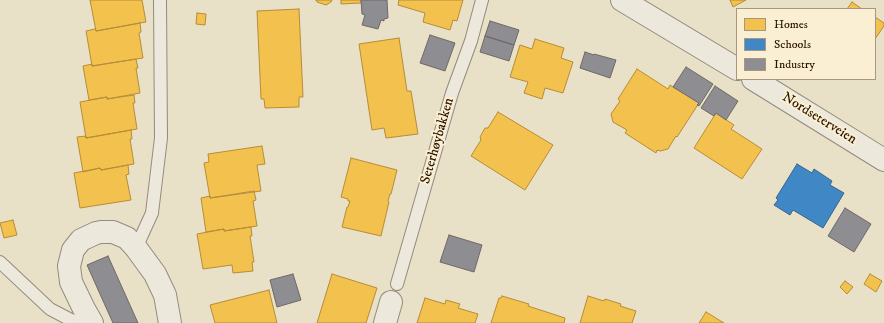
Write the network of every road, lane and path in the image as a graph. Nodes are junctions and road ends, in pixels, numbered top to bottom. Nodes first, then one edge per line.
1 (160, 0) edge
2 (482, 0) edge
3 (622, 0) edge
4 (643, 6) edge
5 (736, 68) edge
6 (755, 80) edge
7 (884, 160) edge
8 (136, 248) junction
9 (0, 262) edge
10 (394, 293) joint
11 (80, 323) edge
12 (92, 323) edge
13 (170, 323) edge
14 (385, 323) edge

1 - 8 lane
2 - 10 lane, Seterhøybakken
3 - 4 street
4 - 5 street
6 - 7 street, Nordseterveien
8 - 12 street
8 - 13 street
9 - 11 lane
10 - 14 street, Seterhøybakken

